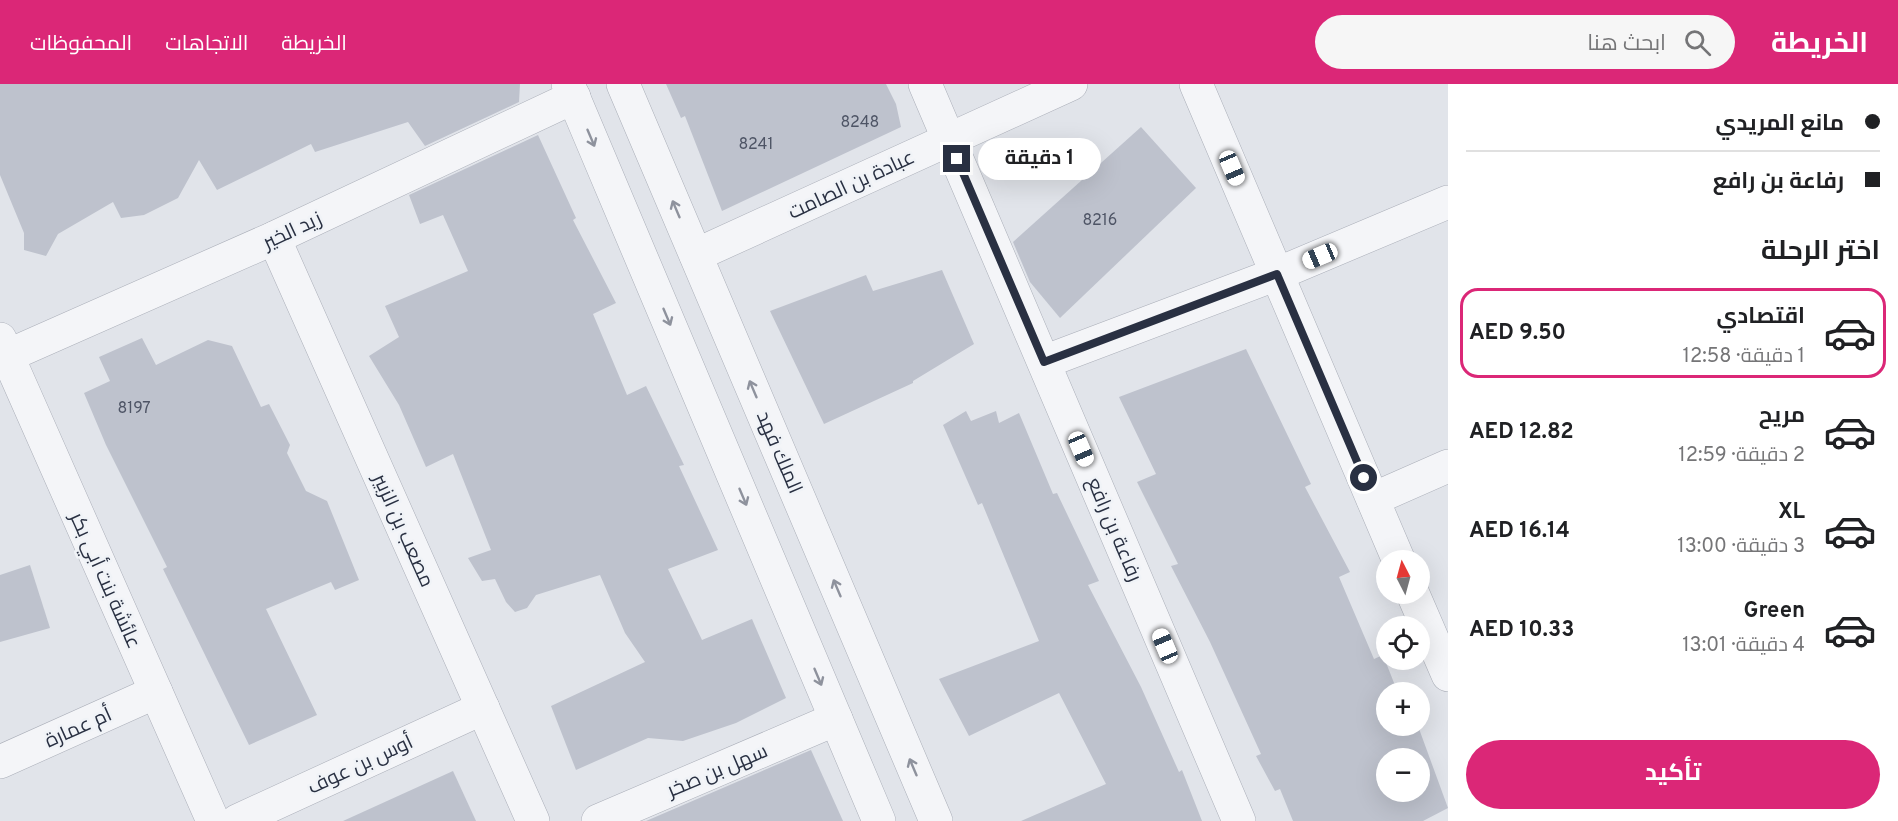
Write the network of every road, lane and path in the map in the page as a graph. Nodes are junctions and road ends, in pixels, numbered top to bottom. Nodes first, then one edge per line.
1 (623, 84) edge
2 (925, 84) edge
3 (1071, 84) edge
4 (1196, 84) edge
5 (571, 91) edge
6 (948, 139) junction
7 (1448, 202) edge
8 (274, 238) junction
9 (696, 255) junction
10 (1277, 274) junction
11 (4, 348) edge
12 (1044, 362) junction
13 (1448, 466) edge
14 (1373, 498) junction
15 (1394, 550) edge
16 (1417, 604) edge
17 (1448, 675) edge
18 (156, 692) junction
19 (483, 708) junction
20 (836, 719) junction
21 (0, 762) edge
22 (213, 821) edge
23 (237, 821) edge
24 (533, 821) edge
25 (598, 821) edge
26 (879, 821) edge
27 (936, 821) edge
28 (1239, 821) edge

9 -> 1 street, الملك فهد
2 - 6 street, رفاعة بن رافع
3 - 6 street, عبادة بن الصامت
4 - 10 street
5 - 8 street, زيد الخير
5 -> 20 street
6 - 9 street, عبادة بن الصامت
6 - 12 street, رفاعة بن رافع
7 - 10 street
8 - 11 street, زيد الخير
8 - 19 street, مصعب بن الزبير
27 -> 9 street, الملك فهد
10 - 12 street
10 - 14 street
11 - 18 street, عائشة بنت أبي بكر
12 - 28 street, رفاعة بن رافع
13 - 14 street
14 - 15 street
16 - 17 street
18 - 21 street, أم عمارة
18 - 22 street, عائشة بنت أبي بكر
19 - 23 street, أوس بن عوف
19 - 24 street, مصعب بن الزبير
20 - 25 street, سهل بن صخر
20 - 26 street

